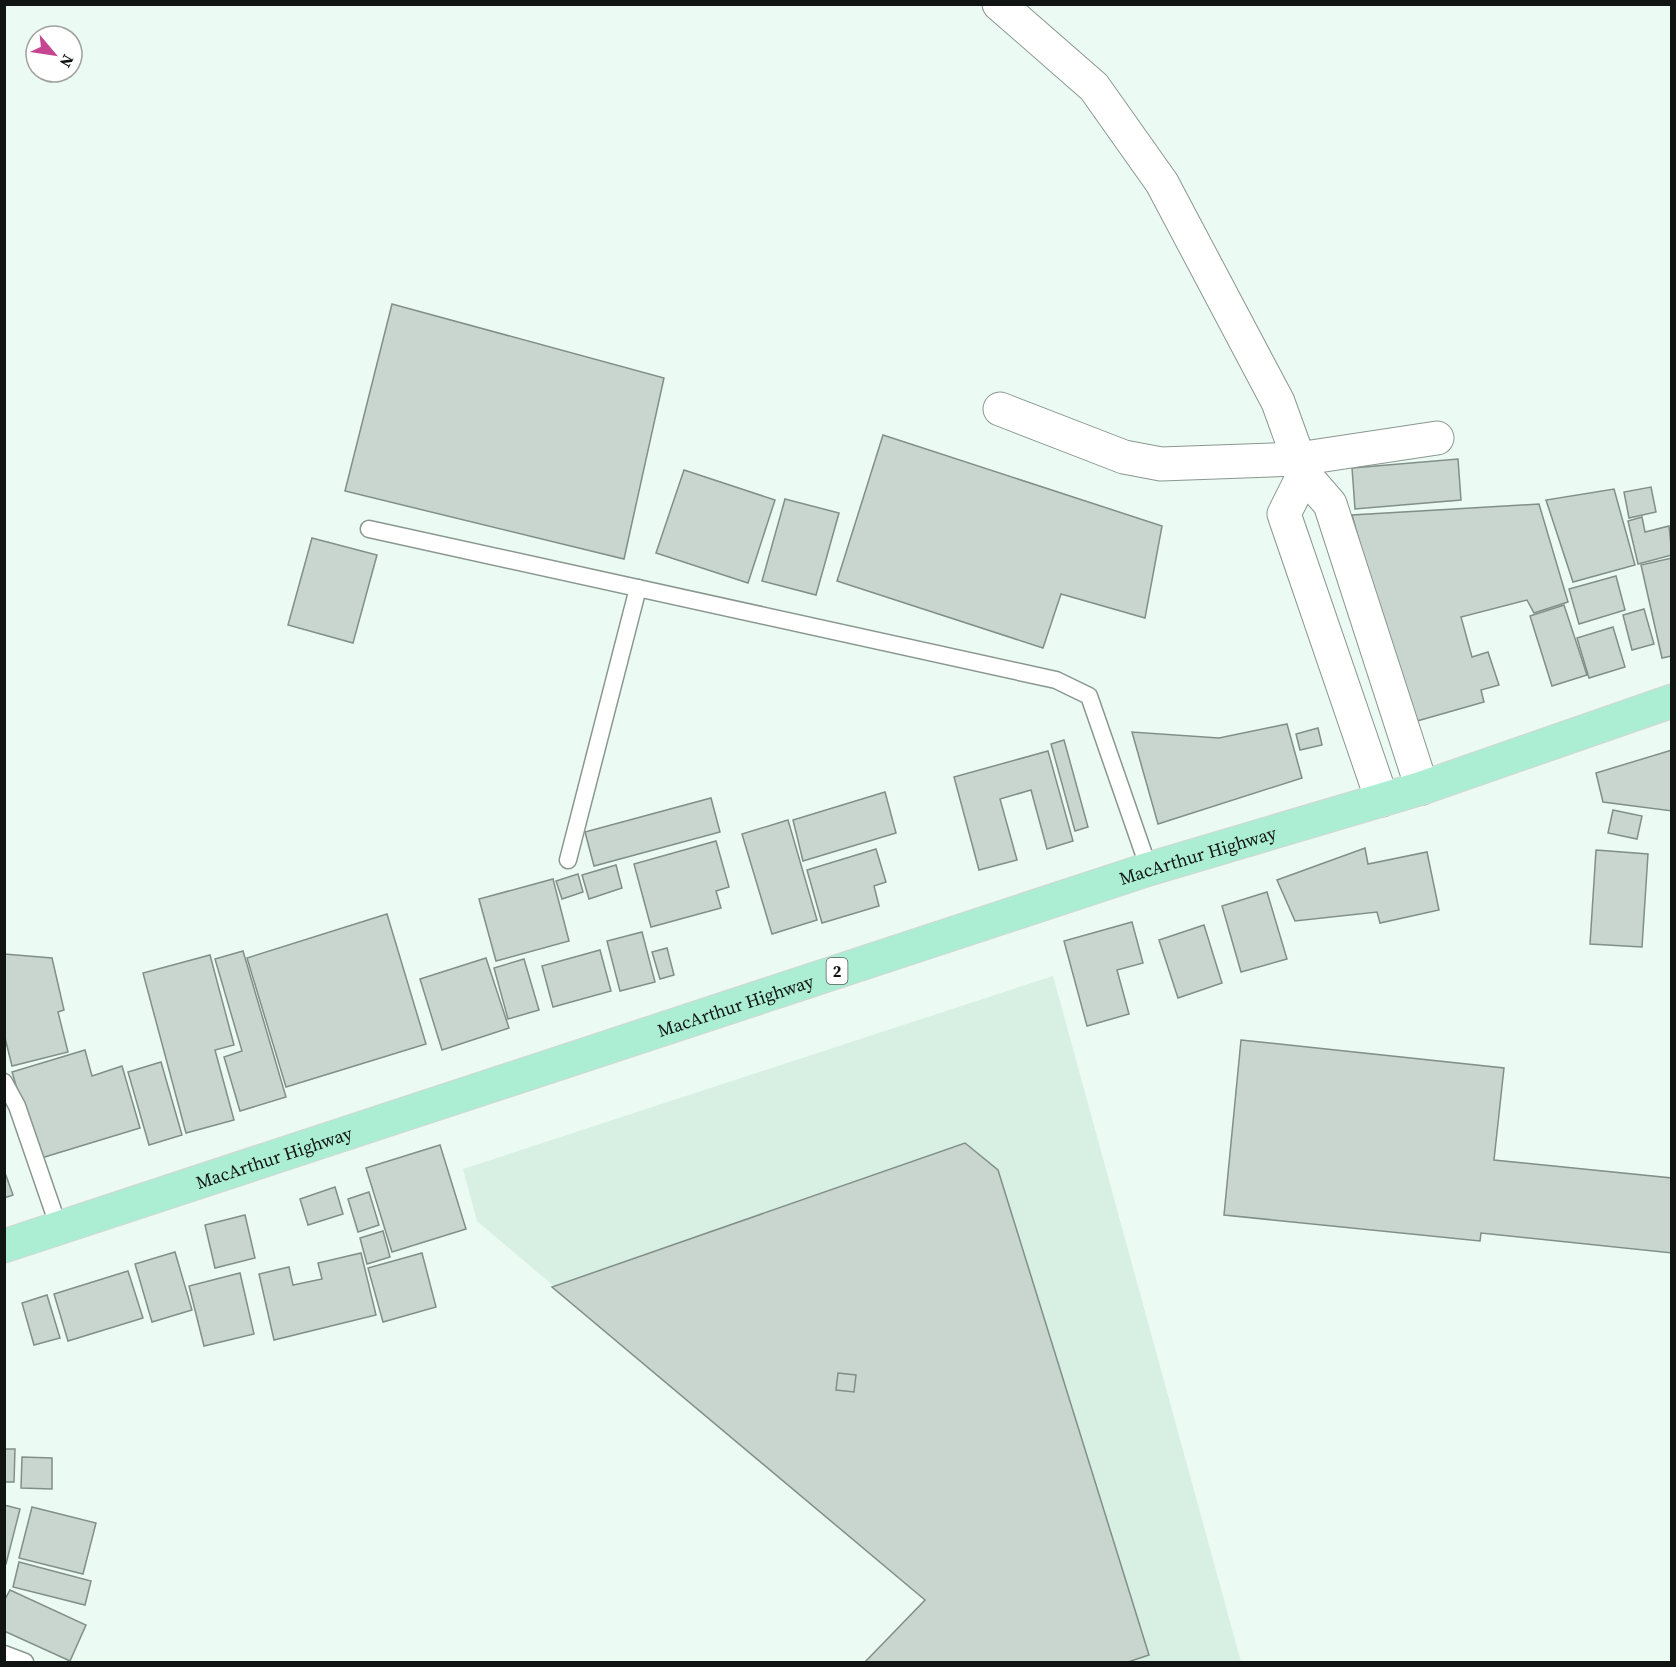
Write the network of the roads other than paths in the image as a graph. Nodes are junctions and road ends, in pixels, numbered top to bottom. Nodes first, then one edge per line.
1 (999, 4) edge
2 (1000, 409) dead end
3 (1437, 438) dead end
4 (1301, 467) junction
5 (369, 529) dead end
6 (1356, 584) junction
7 (638, 588) junction
8 (1312, 595) junction
9 (1378, 653) junction
10 (1337, 669) junction
11 (1671, 701) edge
12 (1422, 788) junction
13 (1382, 800) junction
14 (568, 860) dead end
15 (1149, 869) junction
16 (4, 1082) edge
17 (59, 1228) junction
18 (4, 1246) edge
19 (4, 1654) edge
20 (25, 1662) edge

1 - 4 street
2 - 4 street
3 - 4 street
4 - 6 street
4 - 8 street
5 - 7 lane
6 - 8 street
6 - 9 street
7 - 14 lane
7 - 15 lane
8 - 10 street
9 - 10 street
9 - 12 street
10 - 13 street
11 - 12 highway, MacArthur Highway / 2
12 - 13 highway, MacArthur Highway / 2
13 - 15 highway, MacArthur Highway / 2
15 - 17 highway, MacArthur Highway / 2
16 - 17 lane
17 - 18 highway, MacArthur Highway / 2
19 - 20 lane

